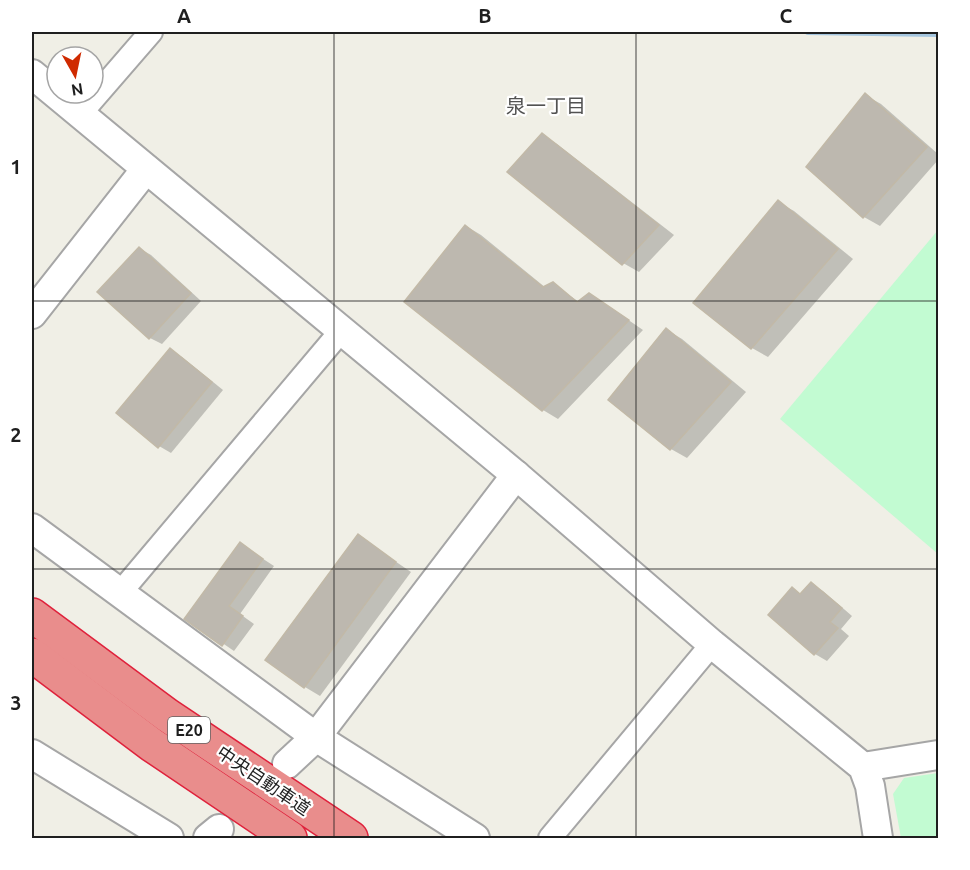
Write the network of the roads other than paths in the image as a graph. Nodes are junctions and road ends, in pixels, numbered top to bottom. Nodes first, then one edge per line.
1 (152, 32) edge
2 (32, 74) edge
3 (80, 114) junction
4 (146, 169) junction
5 (32, 312) edge
6 (341, 331) junction
7 (516, 475) junction
8 (32, 528) edge
9 (120, 593) junction
10 (32, 615) edge
11 (712, 644) junction
12 (32, 655) edge
13 (32, 675) edge
14 (316, 737) junction
15 (152, 745) junction
16 (32, 754) edge
17 (939, 755) edge
18 (287, 764) dead end
19 (863, 767) junction
20 (169, 838) edge
21 (290, 838) edge
22 (351, 838) edge
23 (475, 838) edge
24 (550, 838) edge
25 (878, 838) edge

1 - 3 street
2 - 3 street
3 - 4 street
4 - 5 street
4 - 6 street
6 - 7 street
6 - 9 street
7 - 11 street
7 - 14 street
8 - 9 street
9 - 14 street
10 - 22 highway, 中央自動車道 / E20
11 - 19 street
11 - 24 street
12 - 15 highway, 中央自動車道 / E20
13 - 15 highway
14 - 18 street
14 - 23 street
15 - 21 highway, 中央自動車道 / E20
16 - 20 street
17 - 19 street
19 - 25 street

